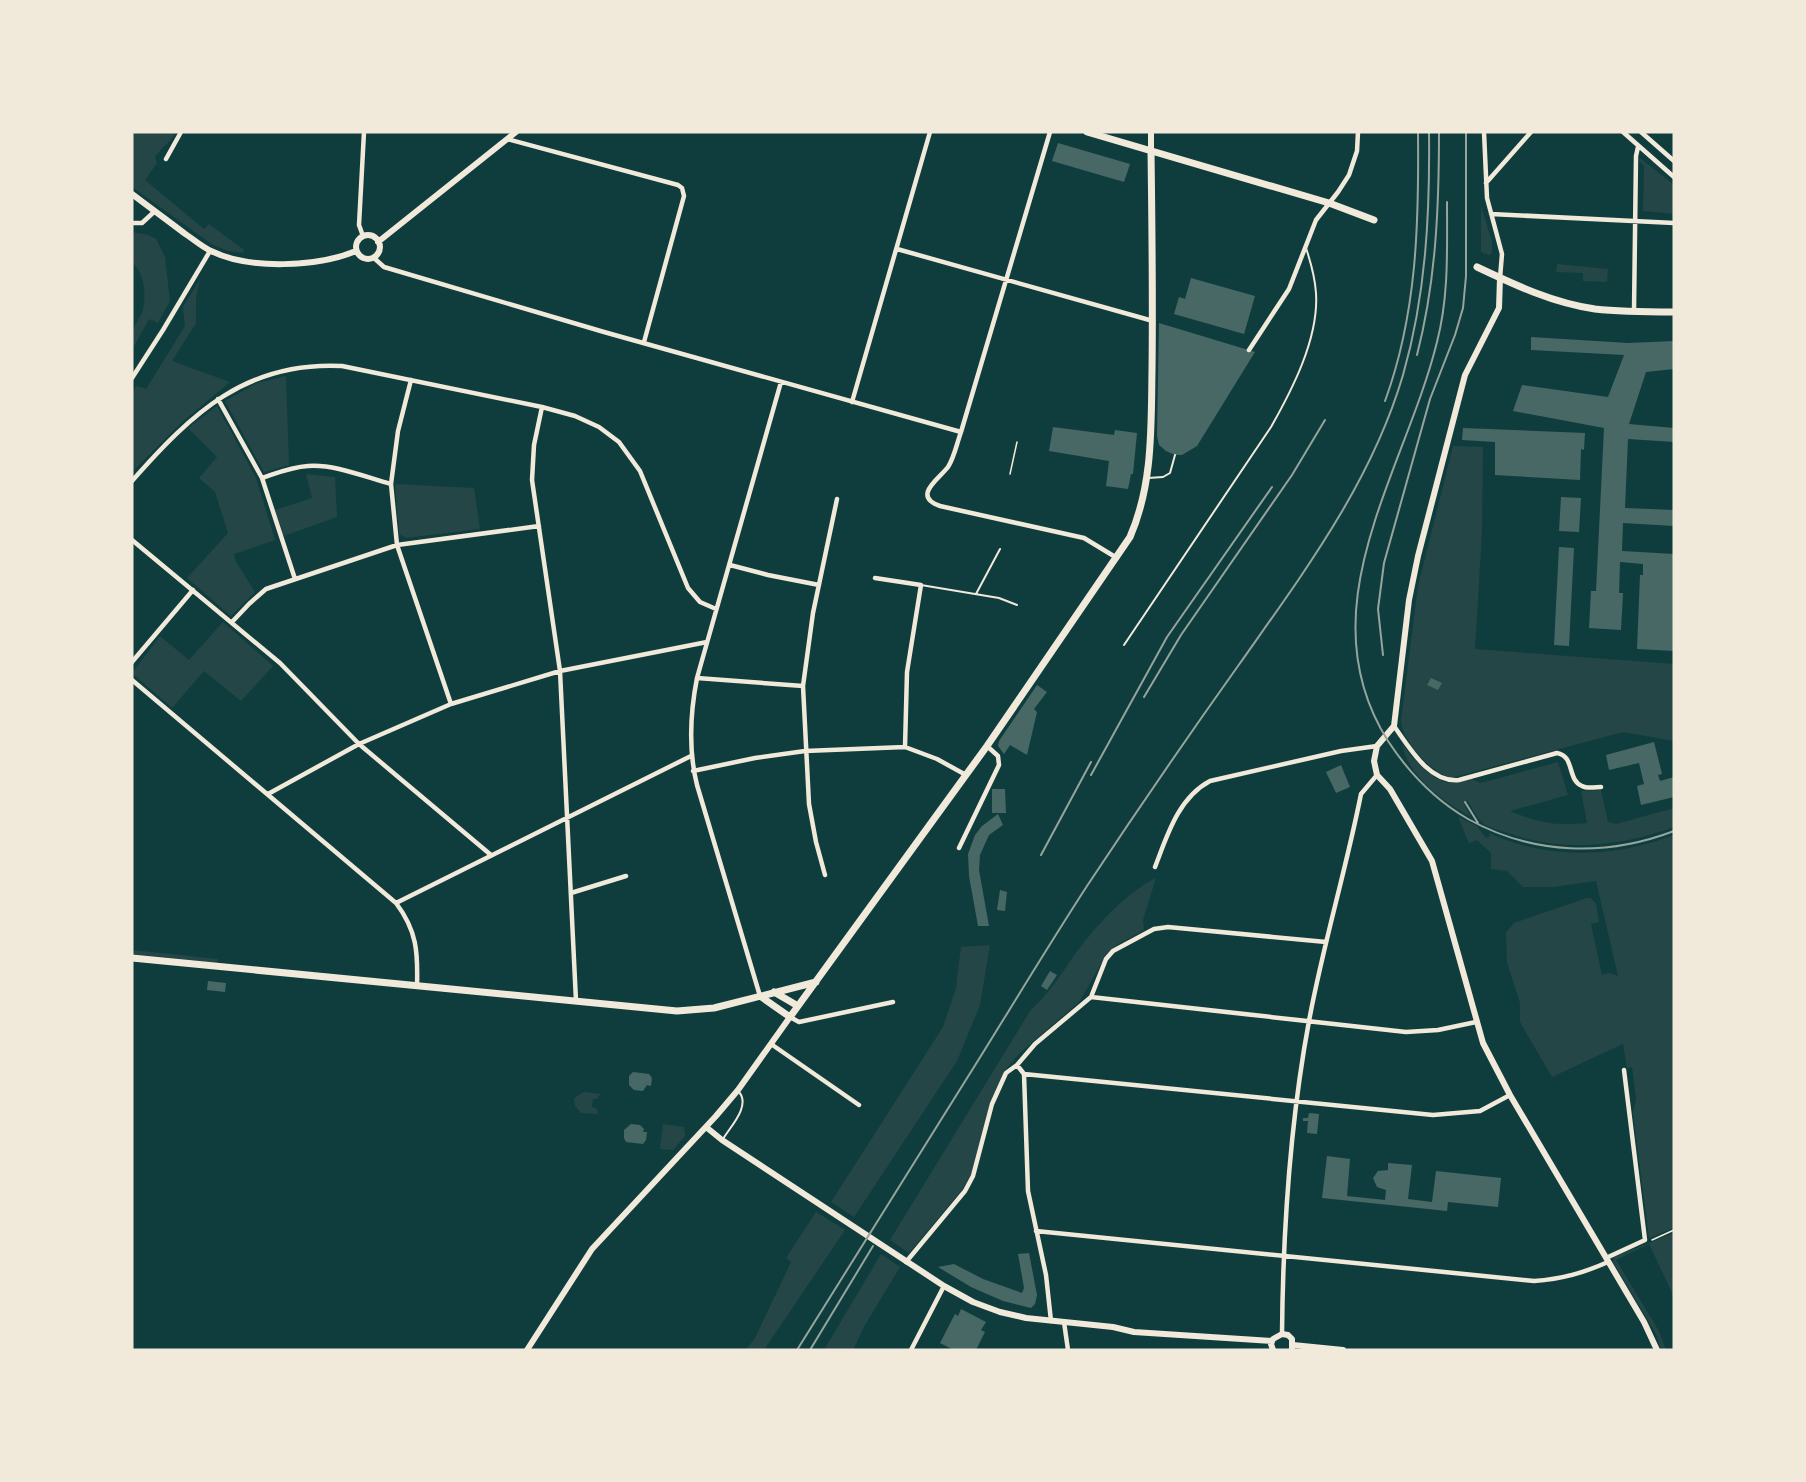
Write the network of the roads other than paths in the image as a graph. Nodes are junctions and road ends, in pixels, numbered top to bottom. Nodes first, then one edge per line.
1 (181, 132) edge
2 (364, 132) edge
3 (516, 132) edge
4 (930, 132) edge
5 (1050, 132) edge
6 (1087, 132) edge
7 (1151, 132) edge
8 (1358, 132) edge
9 (1484, 132) edge
10 (1531, 132) edge
11 (1623, 132) edge
12 (1641, 132) edge
13 (507, 139) junction
14 (1638, 147) junction
15 (1151, 151) junction
16 (166, 159) dead end
17 (1674, 161) edge
18 (1674, 177) edge
19 (1486, 183) junction
20 (132, 194) edge
21 (1329, 203) junction
22 (155, 211) junction
23 (1491, 214) junction
24 (1374, 220) dead end
25 (1635, 221) junction
26 (132, 223) edge
27 (1674, 223) edge
28 (363, 236) junction
29 (378, 242) junction
30 (1306, 248) junction
31 (897, 249) junction
32 (210, 251) junction
33 (356, 251) junction
34 (374, 258) junction
35 (1476, 267) dead end
36 (1500, 278) junction
37 (1006, 280) junction
38 (1634, 311) junction
39 (1674, 312) edge
40 (1153, 321) junction
41 (644, 342) junction
42 (1249, 350) dead end
43 (132, 378) edge
44 (411, 380) junction
45 (782, 382) junction
46 (218, 399) junction
47 (852, 402) junction
48 (542, 407) junction
49 (961, 432) junction
50 (1175, 455) dead end
51 (262, 478) junction
52 (1148, 478) junction
53 (132, 481) edge
54 (391, 484) junction
55 (837, 499) dead end
56 (539, 526) junction
57 (132, 540) edge
58 (397, 544) junction
59 (1000, 549) dead end
60 (1117, 558) junction
61 (730, 565) junction
62 (875, 578) dead end
63 (295, 579) junction
64 (819, 585) junction
65 (921, 585) junction
66 (193, 590) junction
67 (976, 594) junction
68 (1017, 605) dead end
69 (716, 609) junction
70 (232, 622) junction
71 (707, 642) junction
72 (1124, 645) dead end
73 (132, 662) edge
74 (560, 671) junction
75 (697, 678) junction
76 (132, 680) edge
77 (803, 686) junction
78 (452, 704) junction
79 (1394, 726) junction
80 (359, 744) junction
81 (987, 746) junction
82 (1377, 746) junction
83 (905, 747) junction
84 (805, 751) junction
85 (691, 756) junction
86 (693, 771) junction
87 (966, 775) junction
88 (1377, 775) junction
89 (1601, 787) dead end
90 (268, 794) junction
91 (568, 818) junction
92 (959, 848) dead end
93 (491, 855) junction
94 (1155, 867) dead end
95 (825, 875) dead end
96 (626, 876) dead end
97 (571, 893) junction
98 (396, 903) junction
99 (1326, 942) junction
100 (132, 958) edge
101 (816, 981) junction
102 (417, 986) junction
103 (774, 992) junction
104 (760, 996) junction
105 (1092, 997) junction
106 (576, 1001) junction
107 (893, 1002) dead end
108 (798, 1006) junction
109 (790, 1017) junction
110 (1309, 1022) junction
111 (1476, 1022) junction
112 (771, 1044) junction
113 (1017, 1065) junction
114 (1624, 1070) dead end
115 (1024, 1074) junction
116 (738, 1090) junction
117 (1510, 1095) junction
118 (1297, 1101) junction
119 (860, 1105) dead end
120 (706, 1127) junction
121 (722, 1140) junction
122 (1036, 1231) junction
123 (1283, 1255) junction
124 (1607, 1260) junction
125 (906, 1262) junction
126 (944, 1286) junction
127 (1052, 1321) junction
128 (1064, 1322) junction
129 (1282, 1334) junction
130 (1272, 1341) junction
131 (1293, 1347) edge
132 (527, 1350) edge
133 (911, 1350) edge
134 (1068, 1350) edge
135 (1273, 1350) edge
136 (1343, 1350) edge
137 (1657, 1350) edge

1 - 16 street
2 - 28 street
3 - 13 street
4 - 31 street
5 - 37 street
6 - 15 main road
7 - 15 street
8 - 21 street
9 - 19 street
10 - 19 street
11 - 14 street
12 - 17 street
13 - 29 street
13 - 41 street
14 - 18 street
14 - 25 street
15 - 21 main road
15 - 40 main road
19 - 23 street
20 - 22 street
21 - 24 main road
21 - 30 street
22 - 26 street
22 - 32 street
23 - 25 street
23 - 36 street
25 - 27 street
25 - 38 street
28 - 29 street
28 - 33 street
29 - 34 street
30 - 42 street
30 - 72 lane
31 - 37 street
31 - 47 street
32 - 33 street
32 - 43 street
33 - 34 street
34 - 41 street
35 - 36 main road
36 - 38 main road
36 - 79 street
37 - 40 street
37 - 49 street
38 - 39 main road
40 - 52 main road
41 - 45 street
44 - 46 street
44 - 48 street
44 - 54 street
45 - 47 street
45 - 61 street
46 - 51 street
46 - 53 street
47 - 49 street
48 - 56 street
48 - 69 street
49 - 60 street
50 - 52 lane
51 - 54 street
51 - 63 street
52 - 60 main road
54 - 58 street
55 - 64 street
56 - 58 street
56 - 74 street
57 - 66 street
58 - 63 street
58 - 78 street
59 - 67 lane
60 - 81 main road
61 - 64 street
61 - 69 street
62 - 65 street
63 - 70 street
64 - 77 street
65 - 67 lane
65 - 83 street
66 - 70 street
66 - 73 street
67 - 68 lane
69 - 71 street
70 - 80 street
71 - 74 street
71 - 75 street
74 - 78 street
74 - 91 street
75 - 77 street
75 - 85 street
76 - 90 street
77 - 84 street
78 - 80 street
79 - 82 street
79 - 89 street
80 - 90 street
80 - 93 street
81 - 87 main road
81 - 92 street
82 - 88 street
82 - 94 street
83 - 84 street
83 - 87 street
84 - 86 street
84 - 95 street
85 - 86 street
85 - 91 street
86 - 104 street
87 - 101 main road
88 - 99 street
88 - 111 street
90 - 98 street
91 - 93 street
91 - 97 street
93 - 98 street
96 - 97 street
97 - 106 street
98 - 102 street
99 - 105 street
99 - 110 street
100 - 102 main road
101 - 103 main road
101 - 108 main road
102 - 106 main road
103 - 104 main road
103 - 108 main road
104 - 106 main road
104 - 109 main road
105 - 110 street
105 - 113 street
107 - 109 street
108 - 109 main road
109 - 112 street
110 - 111 street
110 - 118 street
111 - 117 street
112 - 116 street
112 - 119 street
113 - 115 street
113 - 125 street
114 - 124 street
115 - 118 street
115 - 122 street
116 - 120 street
116 - 121 lane
117 - 118 street
117 - 124 street
118 - 123 street
120 - 121 street
120 - 132 street
121 - 125 street
122 - 123 street
122 - 127 street
123 - 124 street
123 - 129 street
124 - 137 street
125 - 126 street
126 - 127 street
126 - 133 street
127 - 128 street
128 - 130 street
128 - 134 street
129 - 130 street
129 - 131 street
130 - 135 street
131 - 136 street

